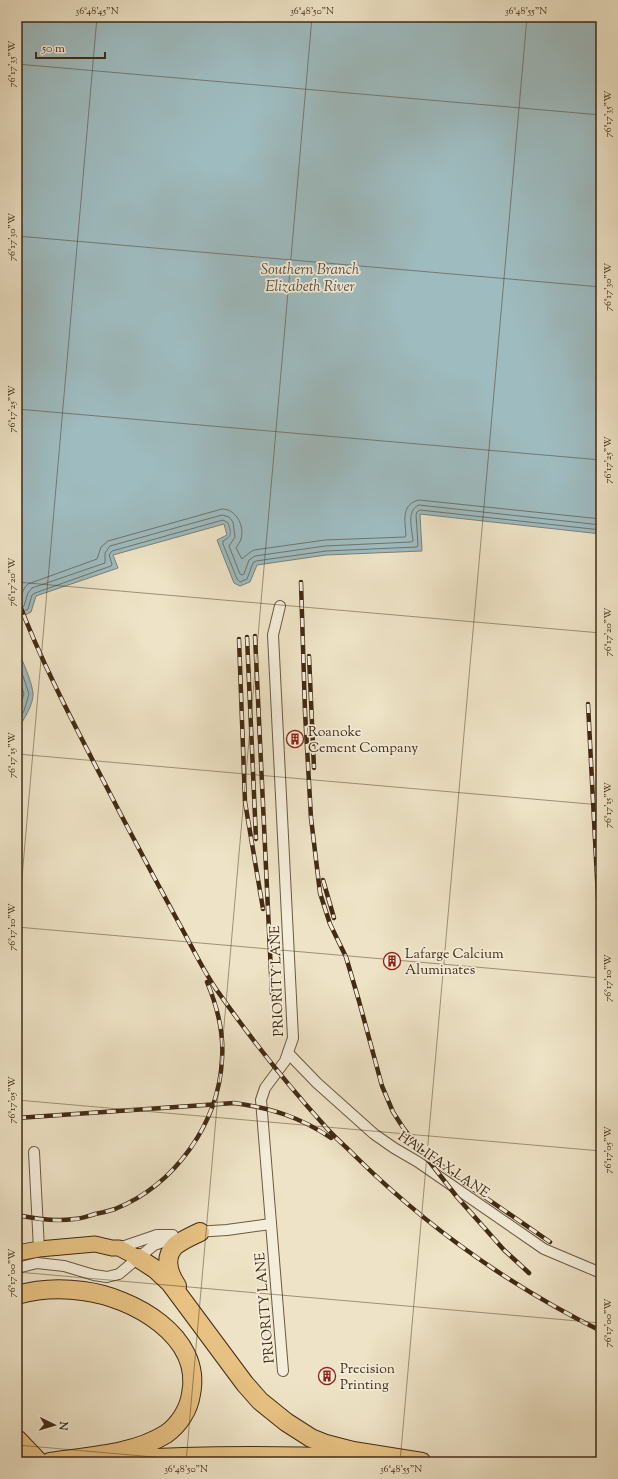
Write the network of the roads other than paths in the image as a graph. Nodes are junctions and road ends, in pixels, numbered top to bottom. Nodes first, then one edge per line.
1 (280, 606) dead end
2 (288, 1053) junction
3 (34, 1152) dead end
4 (271, 1224) junction
5 (200, 1232) junction
6 (171, 1235) junction
7 (119, 1248) junction
8 (39, 1249) junction
9 (17, 1253) edge
10 (138, 1258) junction
11 (17, 1268) edge
12 (601, 1273) edge
13 (17, 1295) edge
14 (222, 1353) junction
15 (282, 1371) dead end
16 (50, 1462) edge
17 (93, 1462) edge
18 (401, 1462) edge
19 (422, 1462) edge

1 - 2 street, PRIORITY LANE
2 - 4 street, PRIORITY LANE
2 - 12 street, HALIFAX LANE
3 - 8 street
4 - 5 street
4 - 15 street, PRIORITY LANE
5 - 6 street
5 - 14 highway
6 - 7 street
6 - 10 street
7 - 8 main road
7 - 10 main road
8 - 9 main road
10 - 11 street
10 - 14 highway
13 - 16 highway
14 - 19 highway
17 - 18 highway

